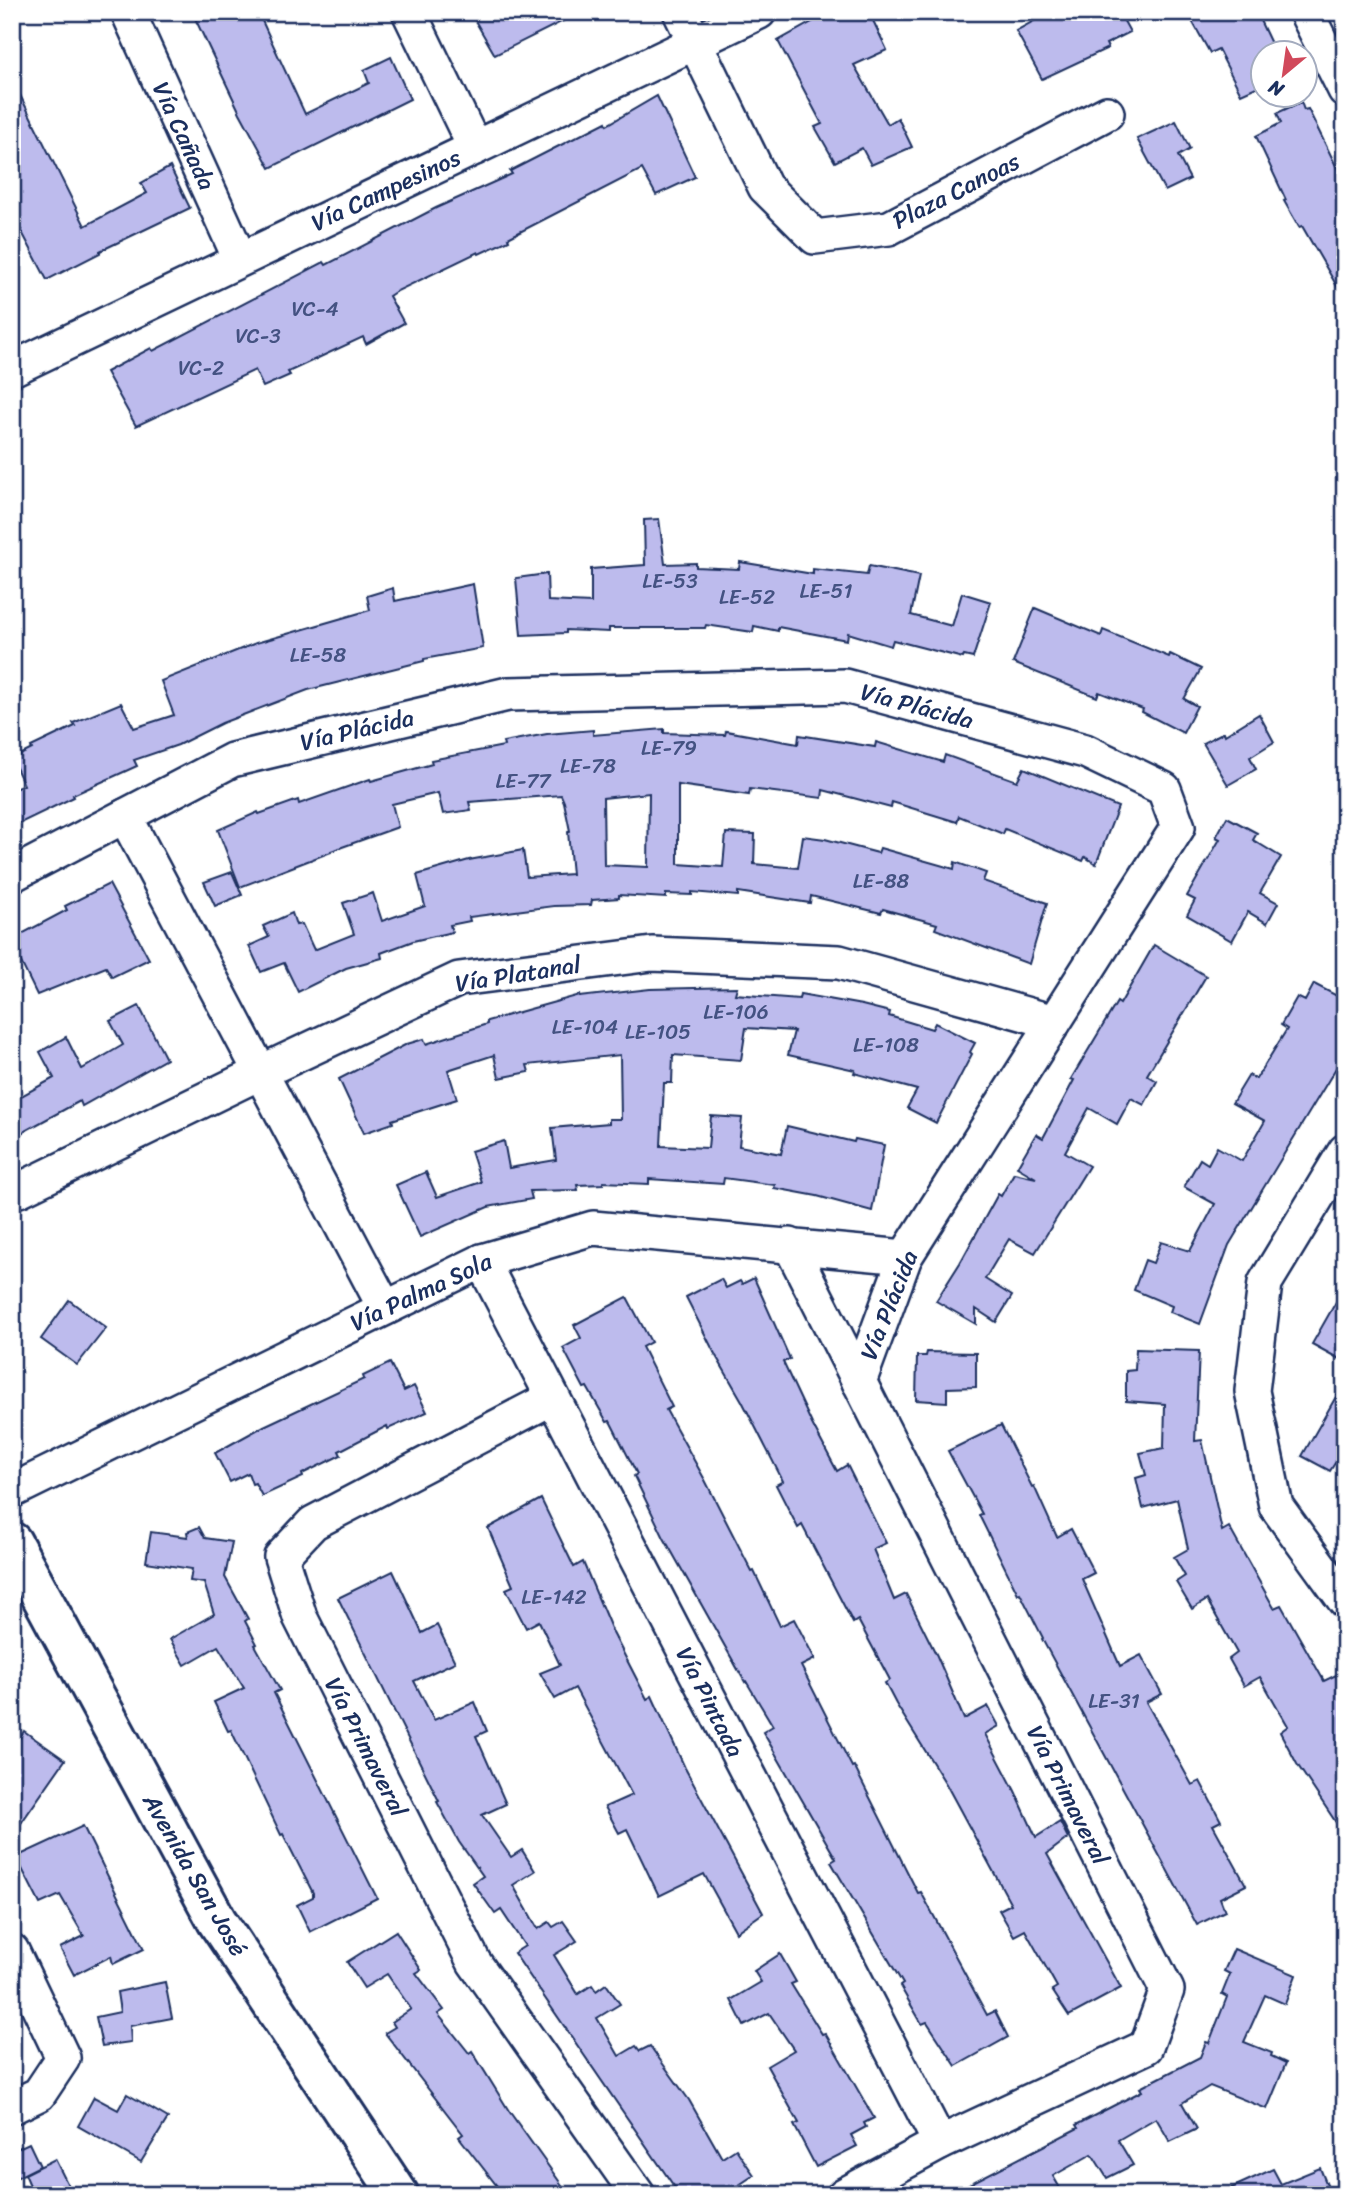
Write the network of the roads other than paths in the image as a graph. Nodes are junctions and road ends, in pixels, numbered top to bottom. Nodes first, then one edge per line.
1 (128, 12) edge
2 (409, 12) edge
3 (680, 12) edge
4 (759, 12) edge
5 (1306, 12) edge
6 (695, 44) junction
7 (1345, 90) edge
8 (1107, 113) dead end
9 (475, 148) junction
10 (240, 259) junction
11 (15, 359) edge
12 (125, 816) junction
13 (12, 875) edge
14 (1054, 1022) junction
15 (261, 1072) junction
16 (1345, 1152) edge
17 (19, 1190) dead end
18 (790, 1245) junction
19 (905, 1257) junction
20 (482, 1261) junction
21 (385, 1308) junction
22 (859, 1382) junction
23 (552, 1398) junction
24 (12, 1491) edge
25 (12, 1542) edge
26 (1345, 1601) edge
27 (12, 1951) edge
28 (12, 2107) edge
29 (940, 2143) junction
30 (399, 2195) edge
31 (638, 2195) edge
32 (844, 2195) edge

1 - 10 street, Vía Cañada
2 - 9 street
3 - 6 street
4 - 6 street, Vía Campesinos
5 - 7 street
6 - 8 street, Plaza Canoas
6 - 9 street, Vía Campesinos
9 - 10 street, Vía Campesinos
10 - 11 street, Vía Campesinos
12 - 13 street, Vía Plácida
12 - 14 street, Vía Plácida
12 - 15 street
14 - 15 street, Vía Platanal
14 - 19 street, Vía Plácida
15 - 17 street, Vía Platanal
15 - 21 street
16 - 26 street
18 - 19 street, Vía Palma Sola
18 - 20 street, Vía Palma Sola
18 - 22 street, Vía Primaveral
19 - 22 street, Vía Plácida
20 - 21 street, Vía Palma Sola
20 - 23 street, Vía Pintada
21 - 24 street, Vía Palma Sola
22 - 29 street, Vía Primaveral
23 - 29 street, Vía Pintada
23 - 31 street, Vía Primaveral
25 - 30 street, Avenida San José
27 - 28 street
29 - 32 street, Vía Primaveral

